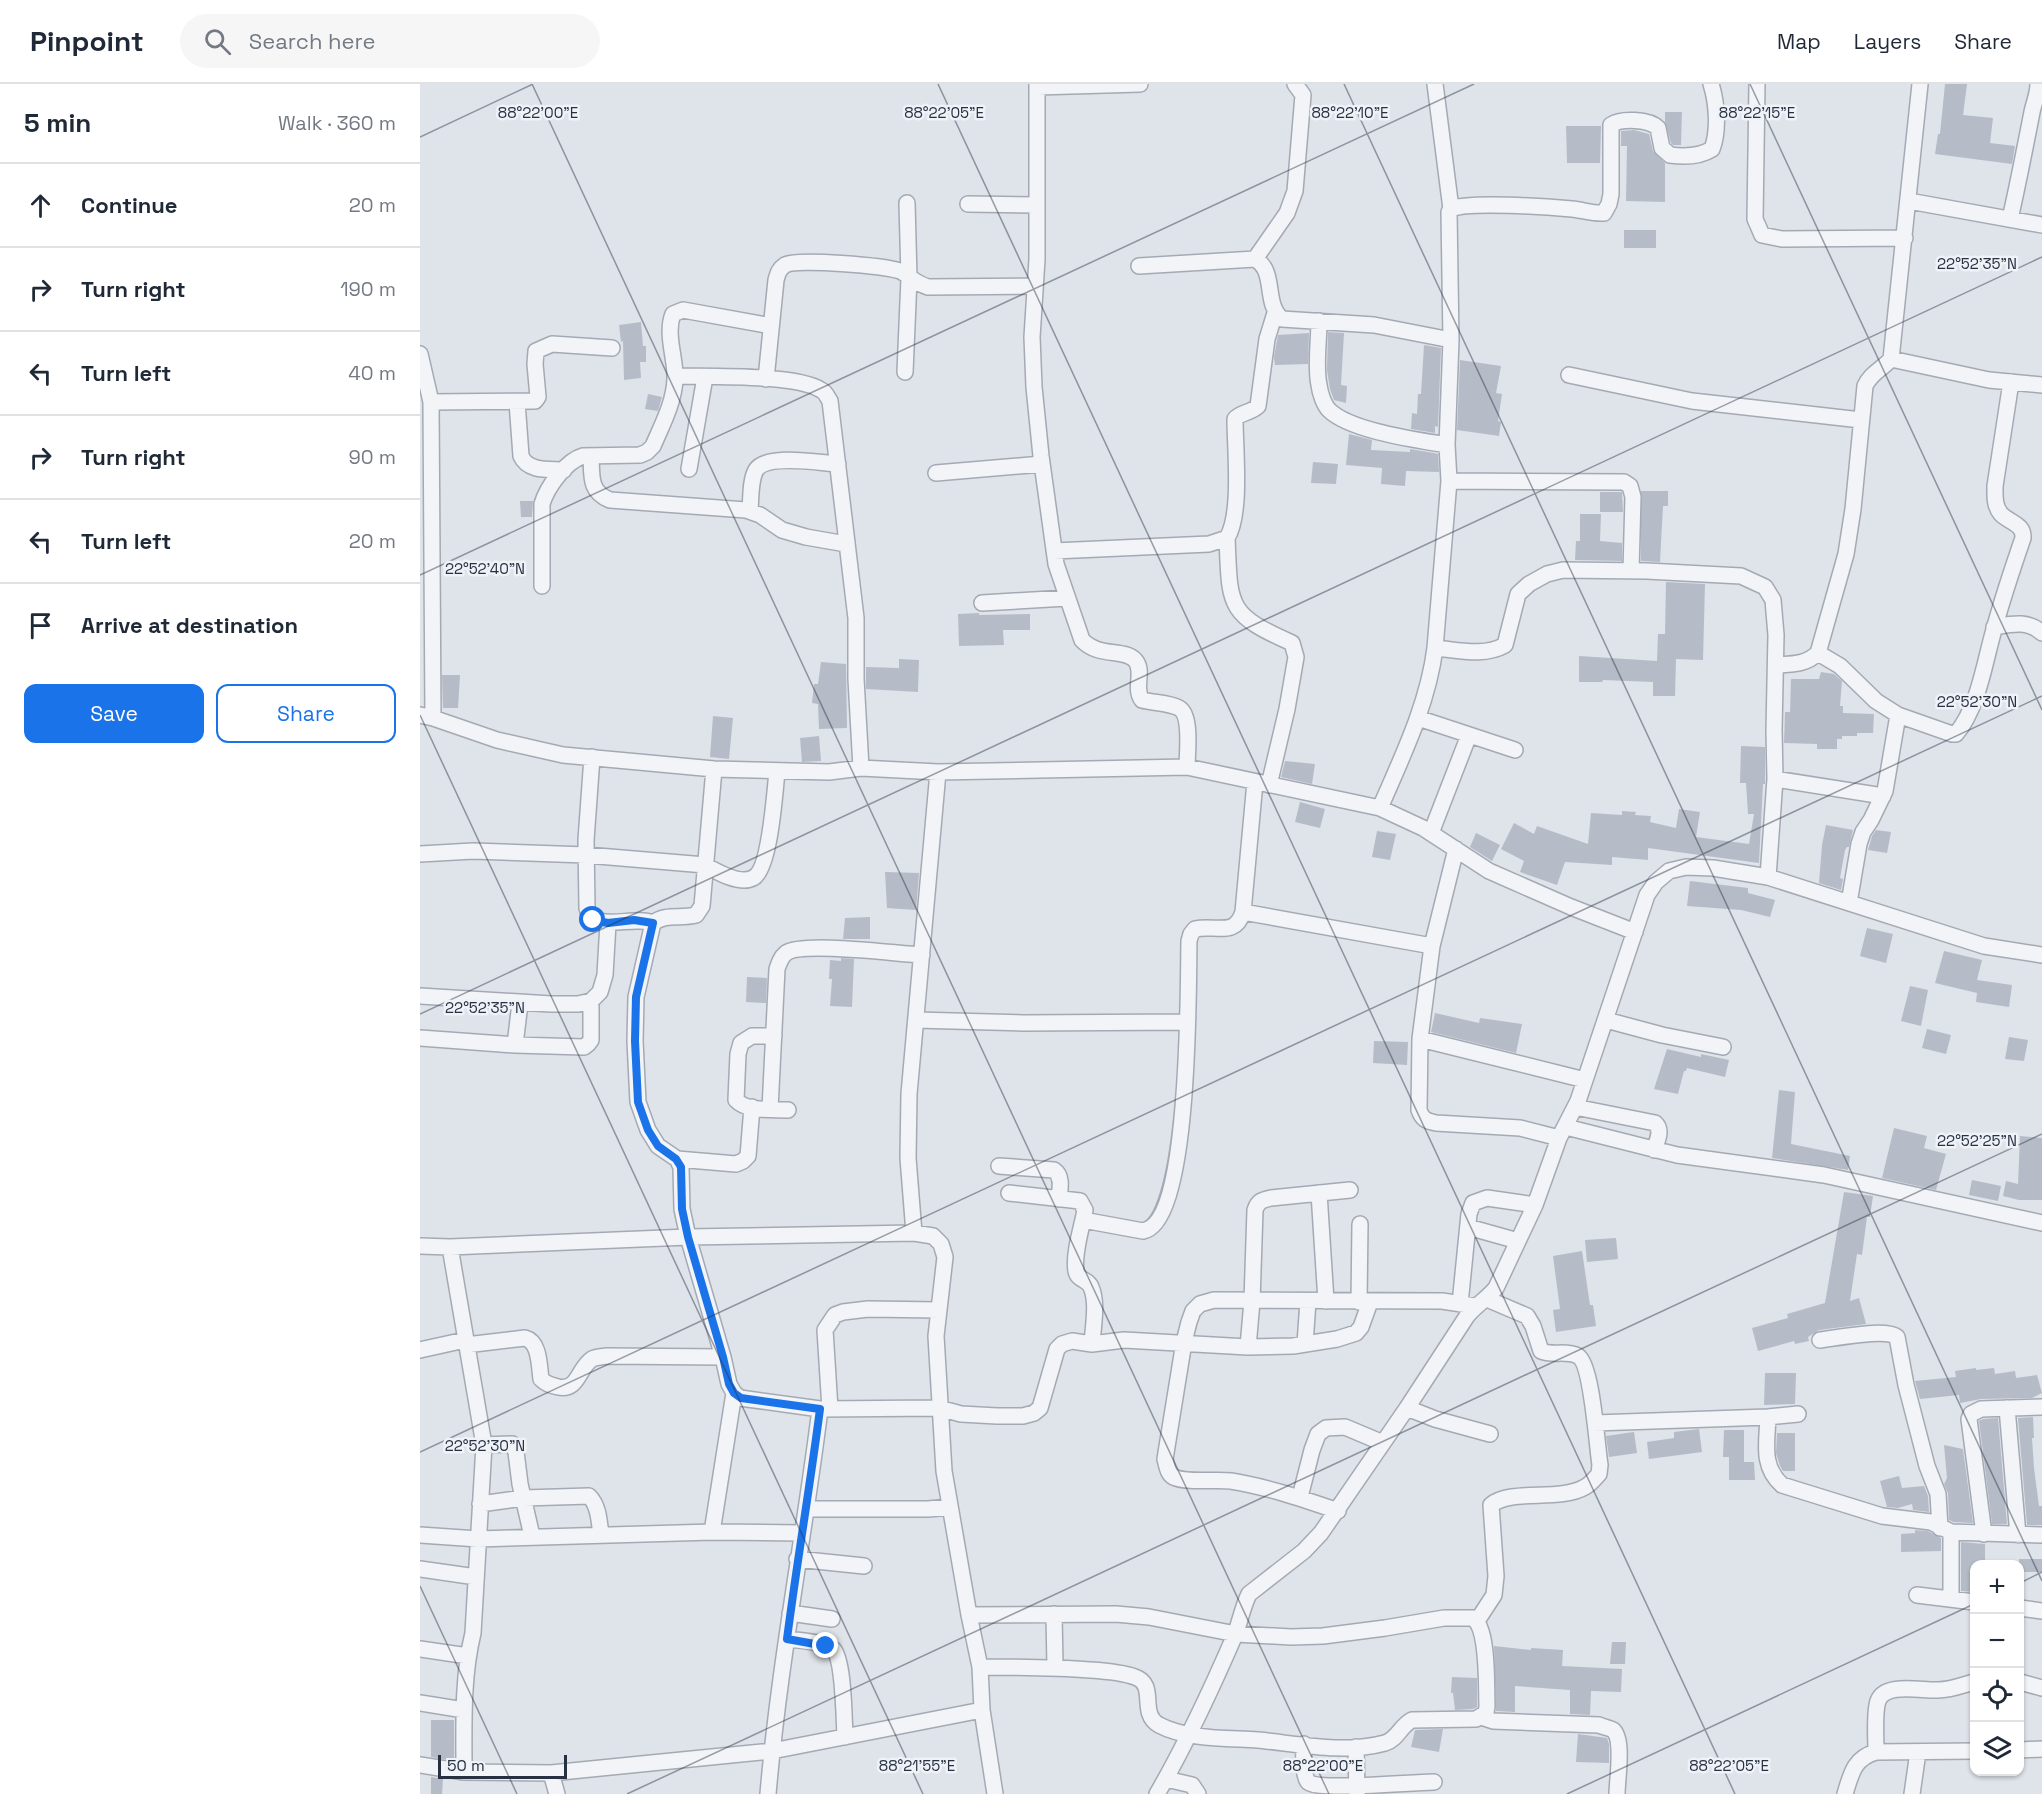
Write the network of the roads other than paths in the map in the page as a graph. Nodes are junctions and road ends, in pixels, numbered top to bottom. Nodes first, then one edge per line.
1 (1140, 84) edge
2 (1295, 84) edge
3 (1435, 84) edge
4 (1712, 84) edge
5 (1757, 84) edge
6 (1920, 84) edge
7 (1037, 85) edge
8 (2039, 90) edge
9 (1909, 201) junction
10 (907, 203) dead end
11 (968, 204) dead end
12 (1037, 205) junction
13 (1451, 209) junction
14 (2010, 219) junction
15 (2042, 225) edge
16 (1905, 238) junction
17 (1255, 259) junction
18 (1139, 266) dead end
19 (909, 278) junction
20 (1035, 286) junction
21 (1275, 313) junction
22 (1319, 321) junction
23 (771, 326) junction
24 (1451, 340) junction
25 (612, 348) dead end
26 (420, 354) edge
27 (1891, 359) junction
28 (905, 372) dead end
29 (1569, 375) dead end
30 (675, 376) junction
31 (705, 377) junction
32 (765, 379) junction
33 (2011, 382) junction
34 (2042, 385) edge
35 (430, 402) junction
36 (517, 402) junction
37 (1862, 420) junction
38 (1448, 445) junction
39 (591, 456) junction
40 (838, 464) junction
41 (1042, 464) junction
42 (689, 469) dead end
43 (564, 470) junction
44 (936, 473) dead end
45 (1449, 481) junction
46 (750, 512) junction
47 (1227, 538) junction
48 (846, 544) junction
49 (1054, 551) junction
50 (1631, 571) junction
51 (543, 586) dead end
52 (1067, 598) junction
53 (982, 603) dead end
54 (1994, 627) junction
55 (2042, 633) edge
56 (1435, 648) junction
57 (1818, 653) junction
58 (1776, 665) junction
59 (1898, 715) junction
60 (427, 716) edge
61 (1418, 718) junction
62 (1469, 735) junction
63 (1515, 750) dead end
64 (592, 758) junction
65 (1187, 767) junction
66 (861, 768) junction
67 (714, 769) junction
68 (777, 771) junction
69 (938, 772) junction
70 (1776, 778) junction
71 (1262, 783) junction
72 (1883, 796) junction
73 (1380, 808) junction
74 (1431, 833) junction
75 (1456, 849) junction
76 (420, 854) edge
77 (586, 855) junction
78 (705, 865) junction
79 (1768, 877) junction
80 (1849, 903) junction
81 (1243, 912) junction
82 (608, 923) junction
83 (653, 923) junction
84 (1635, 932) junction
85 (1432, 946) junction
86 (922, 955) junction
87 (2042, 955) edge
88 (420, 996) edge
89 (591, 1000) junction
90 (520, 1003) junction
91 (916, 1020) junction
92 (1606, 1020) junction
93 (1187, 1022) junction
94 (774, 1036) junction
95 (420, 1038) edge
96 (1420, 1039) junction
97 (515, 1045) junction
98 (1723, 1047) dead end
99 (1585, 1080) junction
100 (752, 1107) junction
101 (1575, 1107) junction
102 (770, 1109) junction
103 (788, 1110) dead end
104 (1563, 1133) junction
105 (1654, 1150) junction
106 (676, 1159) junction
107 (999, 1166) dead end
108 (1350, 1190) dead end
109 (1010, 1193) dead end
110 (1319, 1193) junction
111 (1059, 1199) junction
112 (1535, 1205) junction
113 (1083, 1220) junction
114 (2042, 1222) edge
115 (1360, 1224) dead end
116 (1468, 1227) junction
117 (914, 1233) junction
118 (688, 1237) junction
119 (1518, 1241) junction
120 (420, 1246) edge
121 (450, 1247) junction
122 (1252, 1300) junction
123 (1308, 1301) junction
124 (1326, 1301) junction
125 (1364, 1302) junction
126 (1474, 1303) junction
127 (939, 1310) junction
128 (1820, 1340) dead end
129 (465, 1342) junction
130 (1184, 1342) junction
131 (1092, 1344) junction
132 (1305, 1344) junction
133 (1248, 1347) junction
134 (420, 1350) edge
135 (723, 1357) junction
136 (734, 1393) junction
137 (2042, 1407) edge
138 (939, 1408) junction
139 (1407, 1408) junction
140 (2007, 1408) junction
141 (825, 1409) junction
142 (1798, 1414) dead end
143 (1768, 1417) junction
144 (1595, 1423) junction
145 (1490, 1434) dead end
146 (1383, 1443) junction
147 (484, 1445) junction
148 (1300, 1497) junction
149 (524, 1498) junction
150 (480, 1504) junction
151 (950, 1507) junction
152 (807, 1509) junction
153 (1338, 1510) junction
154 (1945, 1530) junction
155 (712, 1532) junction
156 (801, 1533) junction
157 (1984, 1534) junction
158 (420, 1535) edge
159 (601, 1535) junction
160 (2018, 1535) junction
161 (2042, 1535) edge
162 (532, 1536) junction
163 (478, 1539) junction
164 (797, 1559) junction
165 (864, 1566) dead end
166 (420, 1569) edge
167 (476, 1577) junction
168 (1917, 1594) dead end
169 (1951, 1599) junction
170 (1970, 1601) edge
171 (2024, 1609) edge
172 (2042, 1611) edge
173 (790, 1613) junction
174 (1054, 1614) junction
175 (969, 1615) junction
176 (832, 1619) dead end
177 (1477, 1621) junction
178 (1236, 1634) junction
179 (787, 1639) junction
180 (420, 1649) edge
181 (468, 1656) junction
182 (980, 1667) junction
183 (1055, 1667) junction
184 (1970, 1683) edge
185 (2024, 1683) edge
186 (2042, 1688) edge
187 (420, 1703) edge
188 (464, 1710) junction
189 (982, 1710) junction
190 (1481, 1717) junction
191 (1188, 1735) junction
192 (845, 1737) junction
193 (1304, 1744) junction
194 (1356, 1747) junction
195 (2042, 1749) edge
196 (2024, 1750) edge
197 (772, 1751) junction
198 (1970, 1751) edge
199 (1876, 1752) junction
200 (1917, 1752) junction
201 (420, 1765) edge
202 (464, 1772) junction
203 (551, 1773) junction
204 (1166, 1779) junction
205 (1434, 1782) dead end
206 (1401, 1788) edge
207 (1357, 1790) edge
208 (557, 1794) edge
209 (768, 1794) edge
210 (995, 1794) edge
211 (1157, 1794) edge
212 (1198, 1794) edge
213 (1617, 1794) edge
214 (1845, 1794) edge
215 (1912, 1794) edge

1 - 7 street
2 - 17 street
3 - 13 street
4 - 13 street
5 - 16 street
6 - 9 street
7 - 12 street
8 - 14 street
9 - 14 street
9 - 16 street
10 - 19 street
11 - 12 street
12 - 20 street
13 - 24 street
14 - 15 street
16 - 27 street
17 - 18 street
17 - 21 street
19 - 20 street
19 - 23 street
19 - 28 street
20 - 41 street
21 - 22 street
21 - 47 street
22 - 24 street
22 - 38 street
23 - 30 street
23 - 32 street
24 - 38 street
25 - 36 street
26 - 35 street
27 - 33 street
27 - 37 street
29 - 37 street
30 - 31 street
30 - 39 street
31 - 32 street
31 - 42 street
32 - 40 street
33 - 34 street
33 - 54 street
35 - 36 street
35 - 60 street
36 - 43 street
37 - 57 street
38 - 45 street
39 - 43 street
39 - 46 street
40 - 46 street
40 - 48 street
41 - 44 street
41 - 49 street
43 - 51 street
45 - 50 street
45 - 56 street
46 - 48 street
47 - 49 street
47 - 71 street
48 - 66 street
49 - 52 street
50 - 56 street
50 - 58 street
52 - 53 street
52 - 65 street
54 - 55 street
54 - 59 street
56 - 61 street
57 - 58 street
57 - 59 street
58 - 70 street
59 - 72 street
60 - 64 street
61 - 62 street
61 - 73 street
62 - 63 street
62 - 74 street
64 - 67 street
64 - 77 street
65 - 69 street
65 - 71 street
66 - 68 street
66 - 69 street
67 - 68 street
67 - 78 street
68 - 78 street
69 - 86 street
70 - 72 street
70 - 79 street
71 - 73 street
71 - 81 street
72 - 80 street
73 - 74 street
74 - 75 street
75 - 84 street
75 - 85 street
76 - 77 street
77 - 78 street
77 - 82 street
78 - 83 street
79 - 80 street
79 - 84 street
80 - 87 street
81 - 85 street
81 - 93 street
82 - 83 street
82 - 89 street
83 - 106 street
84 - 92 street
85 - 96 street
86 - 91 street
86 - 94 street
88 - 90 street
89 - 90 street
89 - 97 street
90 - 97 street
91 - 93 street
91 - 117 street
92 - 98 street
92 - 99 street
93 - 113 street
94 - 100 street
94 - 102 street
95 - 97 street
96 - 99 street
96 - 104 street
99 - 101 street
100 - 102 street
100 - 106 street
101 - 104 street
101 - 105 street
102 - 103 street
104 - 105 street
104 - 112 street
105 - 114 street
106 - 118 street
107 - 111 street
108 - 110 street
109 - 111 street
110 - 122 street
110 - 124 street
111 - 113 street
112 - 116 street
112 - 119 street
113 - 131 street
115 - 125 street
116 - 119 street
116 - 126 street
117 - 118 street
117 - 127 street
118 - 121 street
118 - 135 street
119 - 126 street
120 - 121 street
121 - 129 street
122 - 123 street
122 - 130 street
122 - 133 street
123 - 124 street
123 - 132 street
124 - 125 street
125 - 126 street
125 - 132 street
126 - 139 street
126 - 144 street
127 - 138 street
127 - 141 street
128 - 154 street
129 - 134 street
129 - 135 street
129 - 147 street
130 - 131 street
130 - 133 street
130 - 148 street
131 - 138 street
132 - 133 street
135 - 136 street
136 - 141 street
136 - 155 street
137 - 140 street
138 - 141 street
138 - 151 street
139 - 145 street
139 - 146 street
140 - 157 street
140 - 160 street
141 - 152 street
142 - 143 street
143 - 144 street
143 - 154 street
144 - 177 street
146 - 148 street
146 - 153 street
147 - 149 street
147 - 150 street
148 - 153 street
149 - 150 street
149 - 159 street
149 - 162 street
150 - 163 street
151 - 152 street
151 - 175 street
152 - 156 street
153 - 178 street
154 - 157 street
154 - 169 street
155 - 156 street
155 - 159 street
156 - 164 street
157 - 160 street
158 - 163 street
159 - 162 street
160 - 161 street
162 - 163 street
163 - 167 street
164 - 165 street
164 - 173 street
166 - 167 street
167 - 181 street
168 - 169 street
169 - 170 street
171 - 172 street
173 - 176 street
173 - 179 street
174 - 175 street
174 - 178 street
174 - 183 street
175 - 182 street
177 - 178 street
177 - 190 street
178 - 191 street
179 - 192 street
179 - 197 street
180 - 181 street
181 - 188 street
182 - 183 street
182 - 189 street
183 - 191 street
184 - 199 street
185 - 186 street
187 - 188 street
188 - 202 street
189 - 192 street
189 - 210 street
190 - 194 street
190 - 213 street
191 - 193 street
191 - 204 street
192 - 197 street
193 - 194 street
193 - 207 street
194 - 207 street
195 - 196 street
197 - 203 street
197 - 209 street
198 - 200 street
199 - 200 street
199 - 214 street
200 - 215 street
201 - 202 street
202 - 203 street
203 - 208 street
204 - 211 street
204 - 212 street
205 - 206 street
206 - 207 street

